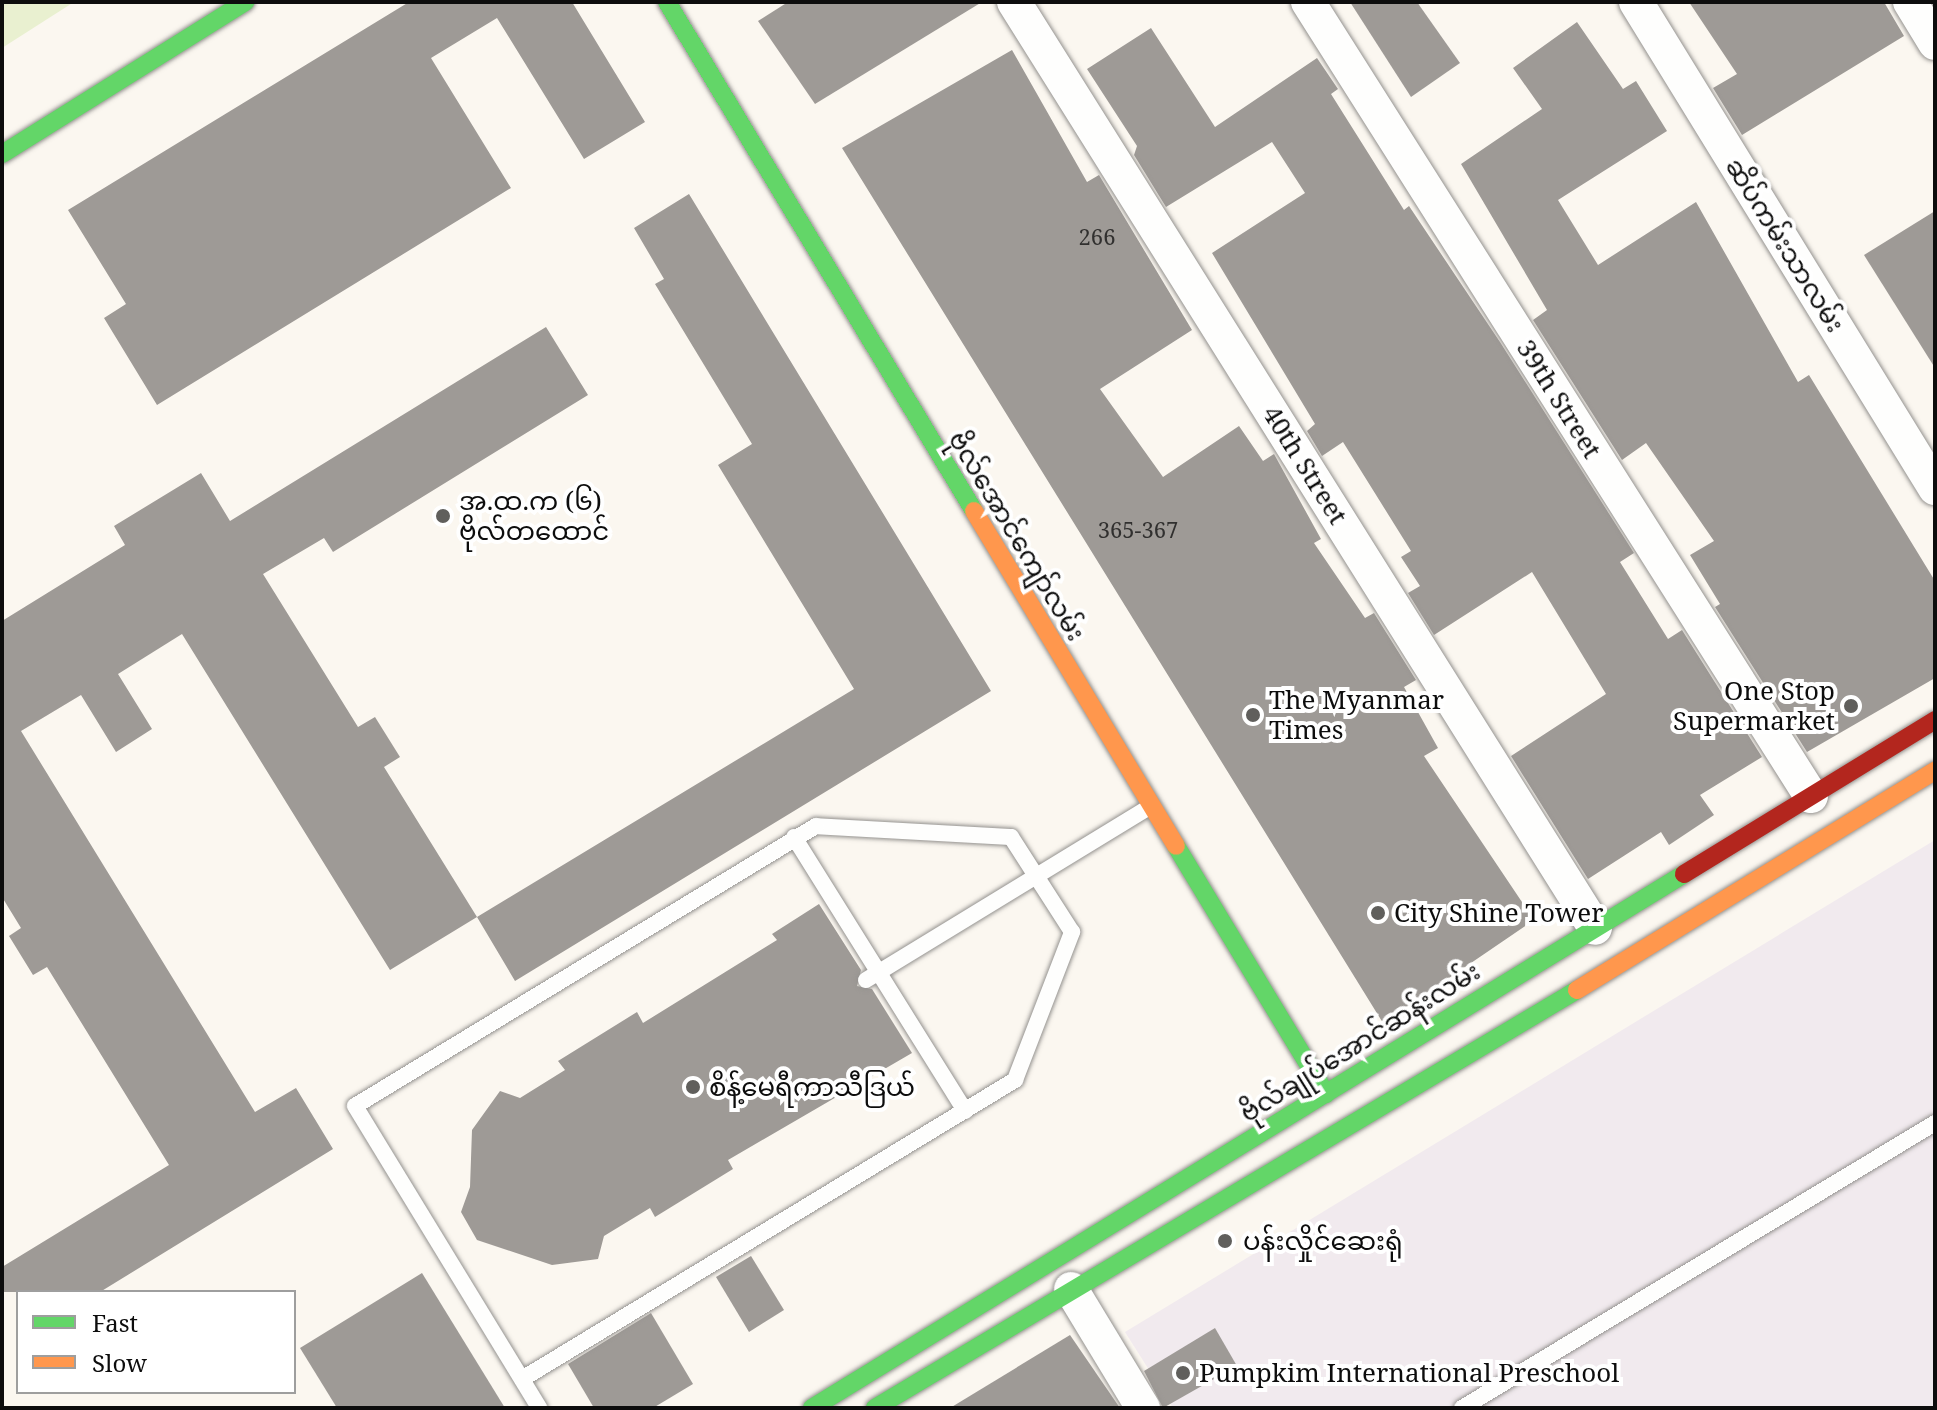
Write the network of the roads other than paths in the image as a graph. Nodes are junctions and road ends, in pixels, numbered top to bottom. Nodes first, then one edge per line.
1 (245, 2) edge
2 (667, 2) edge
3 (1014, 2) edge
4 (1308, 2) edge
5 (1636, 2) edge
6 (1910, 2) edge
7 (1935, 43) edge
8 (2, 154) edge
9 (1935, 488) edge
10 (1935, 720) edge
11 (1935, 771) edge
12 (1811, 796) junction
13 (1149, 807) junction
14 (794, 837) junction
15 (1038, 875) junction
16 (1595, 928) junction
17 (881, 971) junction
18 (866, 980) dead end
19 (1326, 1094) junction
20 (965, 1111) junction
21 (1288, 1118) junction
22 (1935, 1123) edge
23 (1309, 1154) junction
24 (1079, 1244) junction
25 (1084, 1282) junction
26 (522, 1379) junction
27 (539, 1408) edge
28 (812, 1408) edge
29 (875, 1408) edge
30 (1143, 1408) edge
31 (1462, 1408) edge

1 - 8 main road
2 - 13 main road, ဗိုလ်အောင်ကျော်လမ်း
3 - 16 street, 40th Street
4 - 12 street, 39th Street
5 - 9 street, ဆိပ်ကမ်းသာလမ်း
6 - 7 street
10 - 12 main road, ဗိုလ်ချုပ်အောင်ဆန်းလမ်း
11 - 23 main road
12 - 16 main road, ဗိုလ်ချုပ်အောင်ဆန်းလမ်း
13 - 15 lane
13 - 19 main road, ဗိုလ်အောင်ကျော်လမ်း
14 - 15 lane
14 - 17 lane
14 - 26 lane
15 - 17 lane
15 - 20 lane
16 - 19 main road, ဗိုလ်ချုပ်အောင်ဆန်းလမ်း
17 - 18 lane
17 - 20 lane
19 - 21 main road, ဗိုလ်ချုပ်အောင်ဆန်းလမ်း
20 - 26 lane
21 - 23 main road
21 - 24 main road, ဗိုလ်ချုပ်အောင်ဆန်းလမ်း
22 - 31 lane
23 - 25 main road
24 - 25 main road
24 - 28 main road, ဗိုလ်ချုပ်အောင်ဆန်းလမ်း
25 - 29 main road
25 - 30 street
26 - 27 lane

